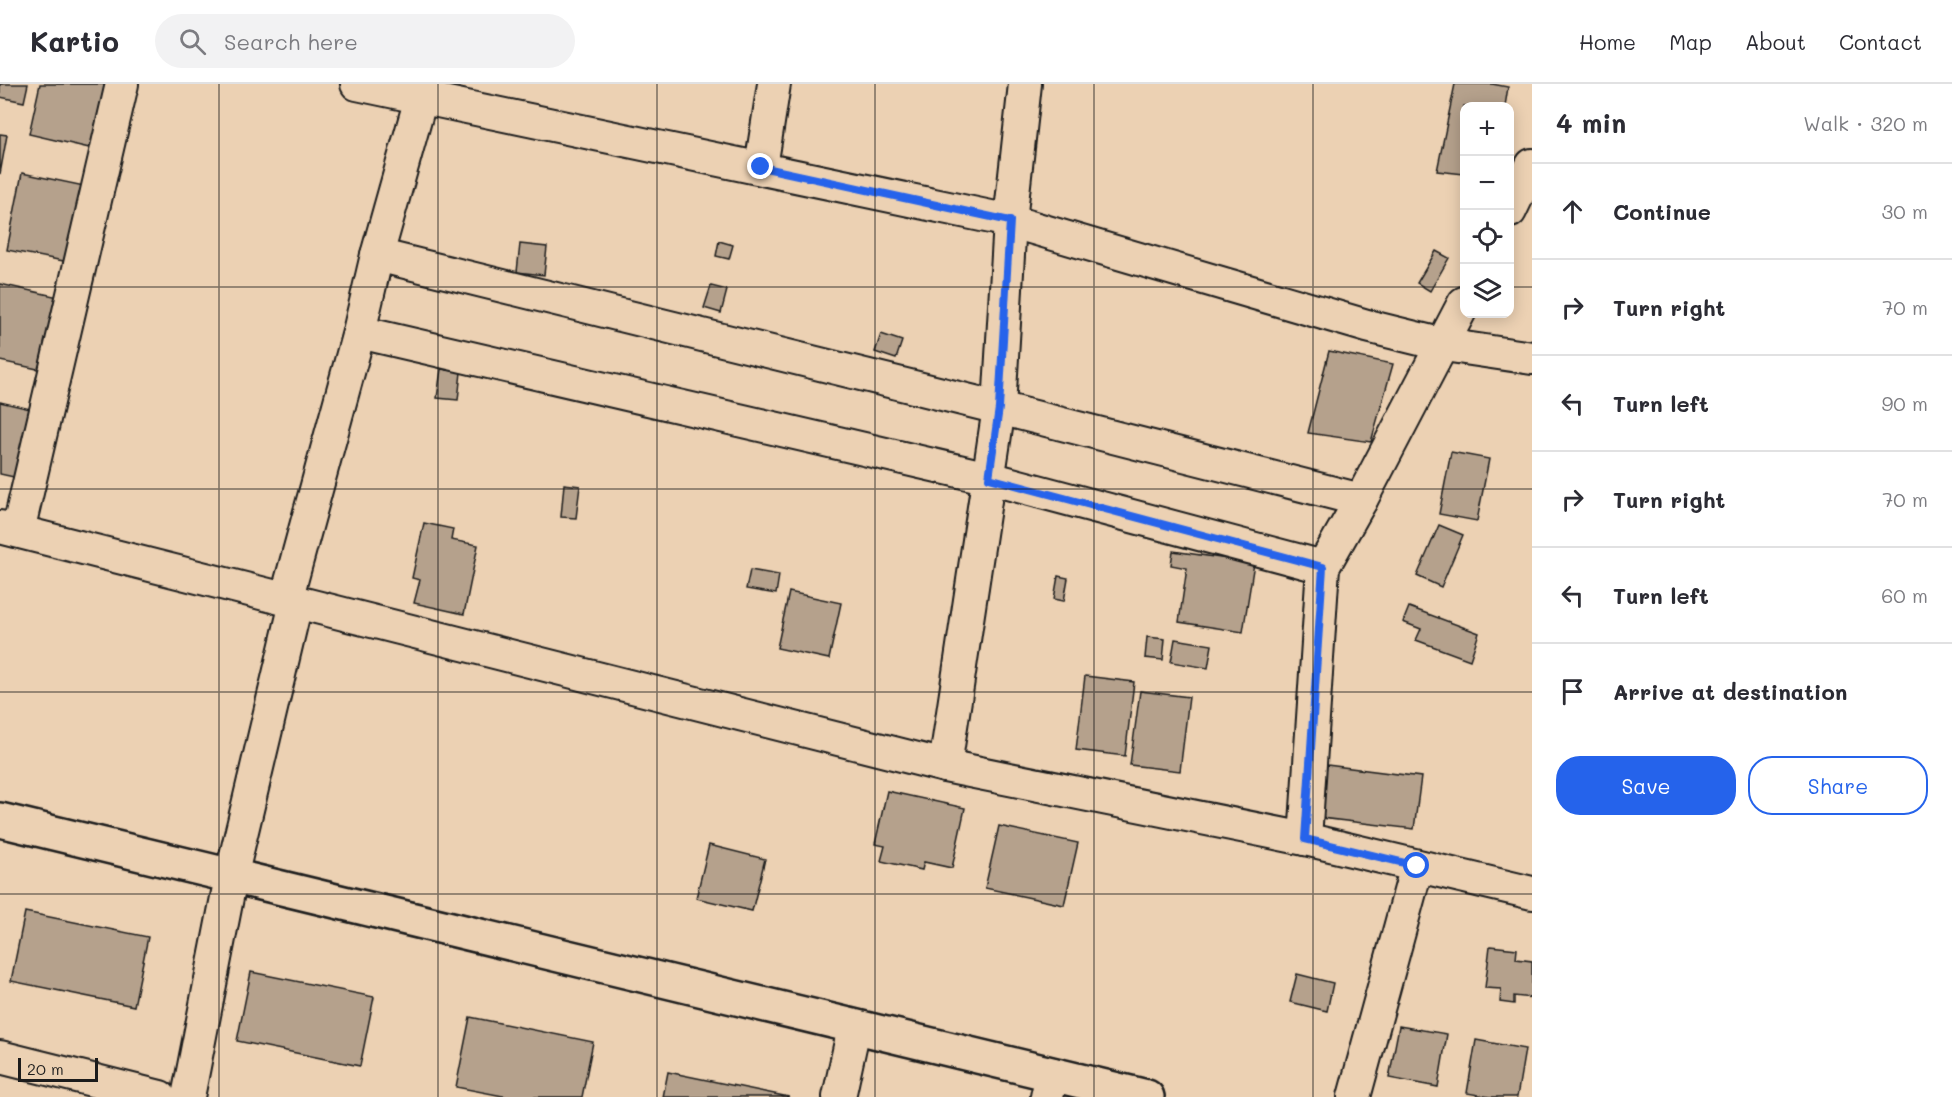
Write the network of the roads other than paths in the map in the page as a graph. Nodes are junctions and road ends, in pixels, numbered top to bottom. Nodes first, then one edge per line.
1 (122, 84) edge
2 (357, 84) edge
3 (774, 84) edge
4 (1025, 84) edge
5 (424, 91) edge
6 (1532, 165) edge
7 (761, 167) junction
8 (1510, 210) edge
9 (1010, 221) junction
10 (377, 255) junction
11 (1460, 311) edge
12 (359, 332) junction
13 (1444, 345) junction
14 (1532, 358) edge
15 (999, 408) junction
16 (989, 478) junction
17 (1361, 500) junction
18 (9, 529) edge
19 (1323, 567) junction
20 (291, 602) junction
21 (945, 766) junction
22 (0, 820) edge
23 (1305, 839) junction
24 (1417, 866) junction
25 (231, 877) junction
26 (1532, 893) edge
27 (854, 1028) junction
28 (0, 1057) edge
29 (1049, 1086) edge
30 (160, 1097) edge
31 (188, 1097) edge
32 (839, 1097) edge
33 (1147, 1097) edge
34 (1354, 1097) edge

1 - 18 street
2 - 5 street
3 - 7 street
4 - 9 street
5 - 7 street
5 - 10 street
6 - 8 street
7 - 9 street
9 - 13 street
9 - 15 street
10 - 12 street
10 - 15 street
11 - 13 street
12 - 16 street
12 - 20 street
13 - 14 street
13 - 17 street
15 - 16 street
15 - 17 street
16 - 19 street
16 - 21 street
17 - 19 street
18 - 20 street
19 - 23 street
20 - 21 street
20 - 25 street
21 - 23 street
22 - 25 street
23 - 24 street
24 - 26 street
24 - 34 street
25 - 27 street
25 - 31 street
27 - 29 street
27 - 32 street
28 - 30 street
29 - 33 street

